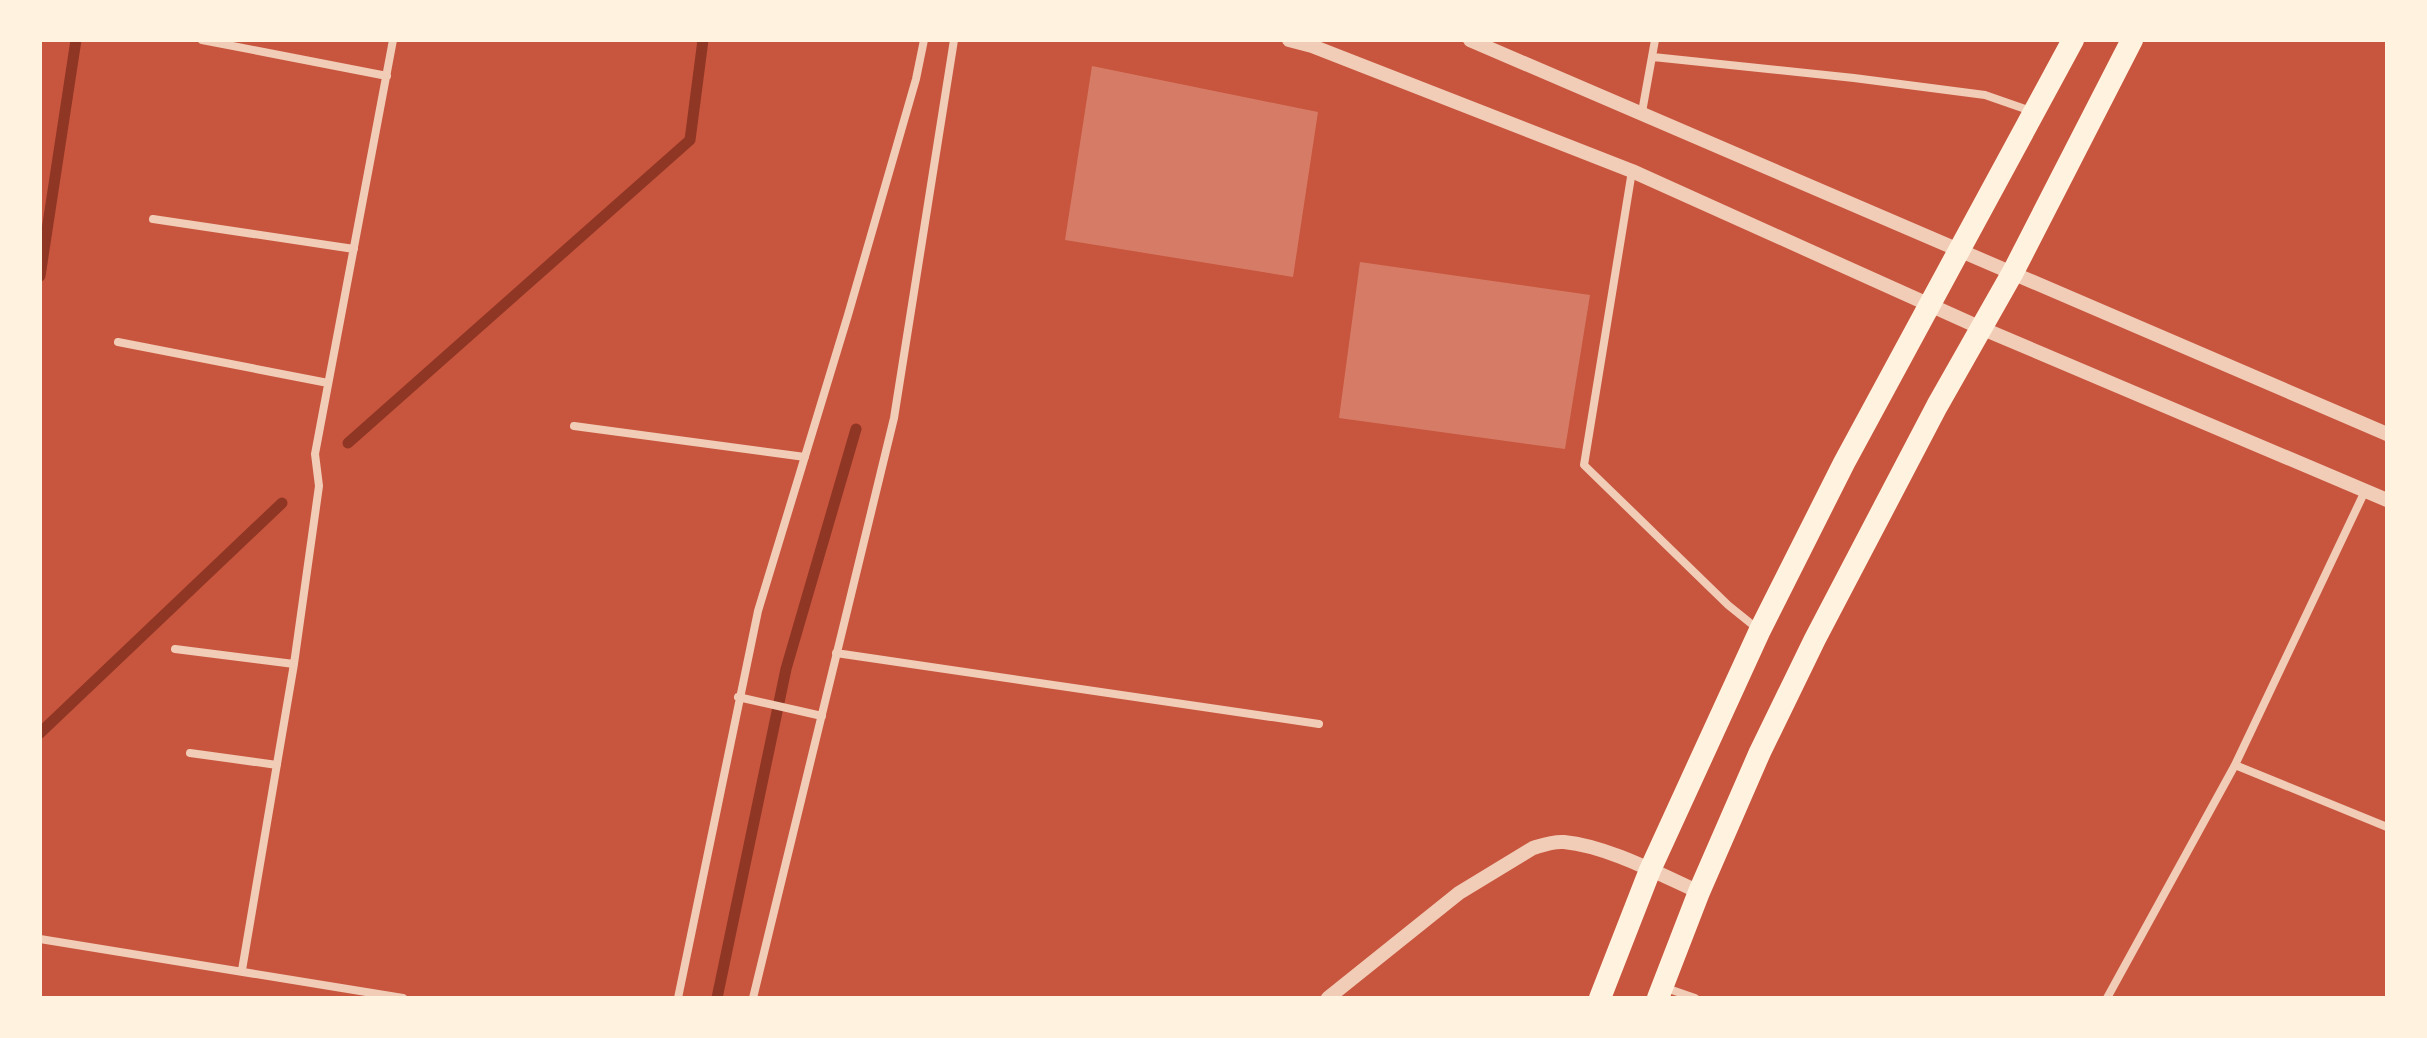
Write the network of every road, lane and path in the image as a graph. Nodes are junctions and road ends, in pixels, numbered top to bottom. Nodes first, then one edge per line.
1 (202, 40) edge
2 (393, 40) edge
3 (924, 40) edge
4 (954, 40) edge
5 (1289, 40) edge
6 (1470, 40) edge
7 (1655, 40) edge
8 (2073, 40) edge
9 (2132, 40) edge
10 (1653, 57) junction
11 (387, 76) junction
12 (1642, 112) junction
13 (2035, 112) junction
14 (1632, 171) junction
15 (153, 219) dead end
16 (354, 249) junction
17 (1960, 250) junction
18 (2013, 272) junction
19 (1931, 306) junction
20 (1981, 328) junction
21 (118, 342) dead end
22 (328, 383) junction
23 (574, 426) dead end
24 (2387, 434) edge
25 (805, 457) junction
26 (2365, 491) junction
27 (2387, 500) edge
28 (1760, 630) junction
29 (175, 649) dead end
30 (836, 653) junction
31 (294, 664) junction
32 (738, 697) junction
33 (822, 716) junction
34 (1319, 724) dead end
35 (190, 753) dead end
36 (277, 765) junction
37 (2235, 765) junction
38 (2387, 827) edge
39 (1650, 870) junction
40 (1699, 892) junction
41 (40, 939) edge
42 (242, 970) junction
43 (1660, 992) edge
44 (403, 998) edge
45 (678, 998) edge
46 (753, 998) edge
47 (1328, 998) edge
48 (1600, 998) edge
49 (1695, 998) edge
50 (2107, 998) edge

1 - 11 street
2 - 11 street
3 - 25 street
4 - 30 street
5 - 14 street
6 - 12 street
7 - 10 street
8 - 13 highway
9 - 18 highway
10 - 12 street
10 - 13 street
11 - 16 street
12 - 17 street
13 - 17 highway
14 - 19 street
14 - 28 street
15 - 16 street
16 - 22 street
17 - 18 street
17 - 19 highway
18 - 20 highway
18 - 24 street
19 - 20 street
19 - 28 highway
20 - 26 street
20 - 40 highway
21 - 22 street
22 - 31 street
23 - 25 street
25 - 32 street
26 - 27 street
26 - 37 street
28 - 39 highway
29 - 31 street
30 - 33 street
30 - 34 street
31 - 36 street
32 - 33 street
32 - 45 street
33 - 46 street
35 - 36 street
36 - 42 street
37 - 38 street
37 - 50 street
39 - 40 street
39 - 47 street
39 - 48 highway
40 - 43 highway
41 - 42 street
42 - 44 street
43 - 49 street

